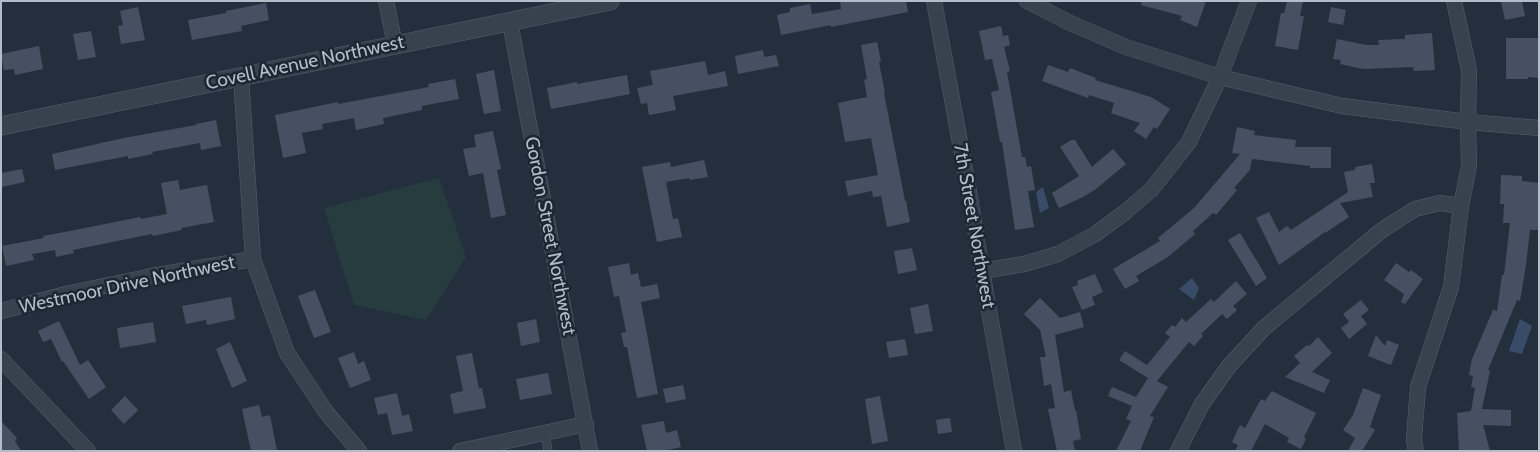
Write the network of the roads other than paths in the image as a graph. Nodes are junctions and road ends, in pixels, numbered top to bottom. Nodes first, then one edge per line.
1 (386, 1) edge
2 (610, 1) edge
3 (934, 1) edge
4 (1027, 1) edge
5 (1249, 1) edge
6 (1454, 1) edge
7 (510, 22) junction
8 (395, 44) junction
9 (1220, 77) junction
10 (240, 78) junction
11 (1468, 122) junction
12 (1, 126) edge
13 (1539, 128) edge
14 (1461, 206) junction
15 (253, 259) junction
16 (982, 271) junction
17 (1, 311) edge
18 (1, 359) edge
19 (586, 424) junction
20 (545, 433) junction
21 (88, 451) edge
22 (359, 451) edge
23 (460, 451) edge
24 (548, 451) edge
25 (590, 451) edge
26 (1014, 451) edge
27 (1178, 451) edge
28 (1416, 451) edge

1 - 8 street
2 - 7 street, Covell Avenue Northwest
3 - 16 street, 7th Street Northwest
4 - 9 street
5 - 9 street
6 - 11 street
7 - 8 street, Covell Avenue Northwest
7 - 19 street, Gordon Street Northwest
8 - 10 street, Covell Avenue Northwest
9 - 11 street
9 - 16 street
10 - 12 street, Covell Avenue Northwest
10 - 15 street
11 - 13 street
11 - 14 street
14 - 27 street
14 - 28 street
15 - 17 street, Westmoor Drive Northwest
15 - 22 street
16 - 26 street, 7th Street Northwest
18 - 21 street
19 - 20 street
19 - 25 street, Gordon Street Northwest
20 - 23 street
20 - 24 lane

